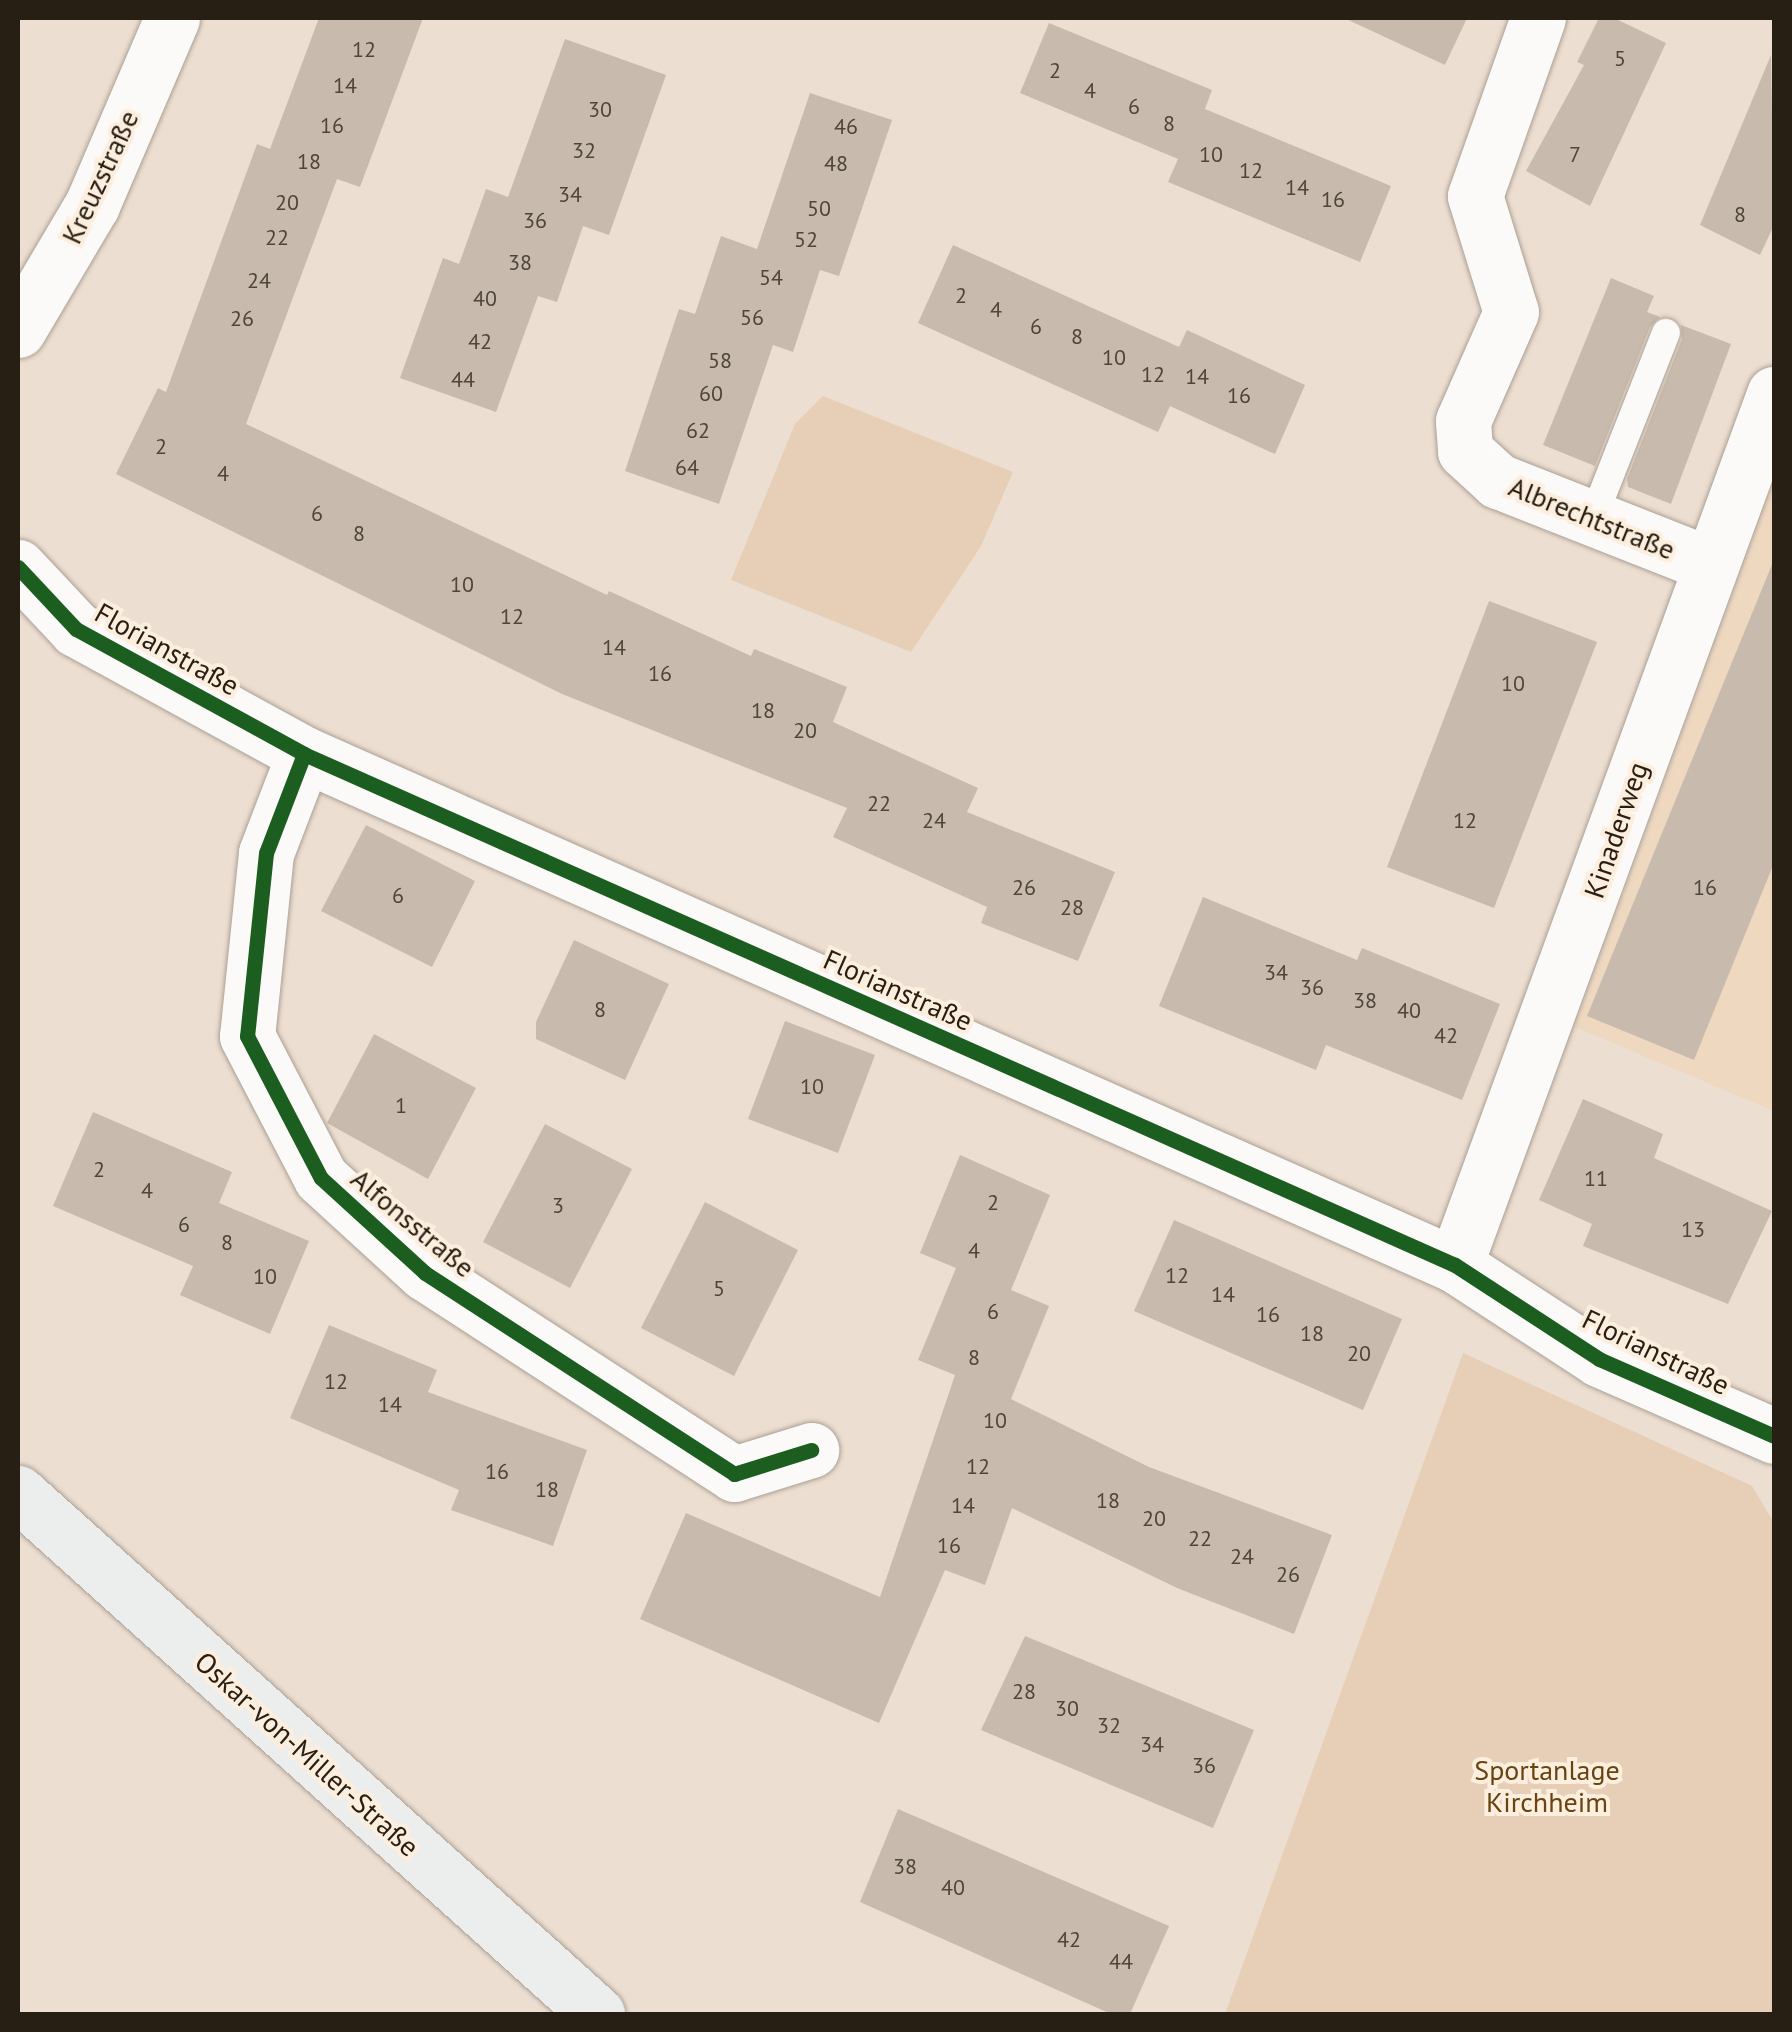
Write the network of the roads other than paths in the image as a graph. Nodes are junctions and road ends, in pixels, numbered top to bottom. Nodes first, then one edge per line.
1 (172, 18) edge
2 (1538, 18) edge
3 (18, 330) edge
4 (1666, 333) dead end
5 (1774, 394) edge
6 (1593, 518) junction
7 (1709, 564) junction
8 (18, 567) edge
9 (304, 754) junction
10 (1456, 1266) junction
11 (1774, 1436) edge
12 (811, 1450) dead end
13 (18, 1493) edge
14 (597, 2014) edge

1 - 3 street, Kreuzstraße
2 - 6 street, Albrechtstraße
4 - 6 lane
5 - 7 street, Kinaderweg
6 - 7 street, Albrechtstraße
7 - 10 street, Kinaderweg
8 - 9 street, Florianstraße
9 - 10 street, Florianstraße
9 - 12 street, Alfonsstraße
10 - 11 street, Florianstraße
13 - 14 main road, Oskar-von-Miller-Straße

